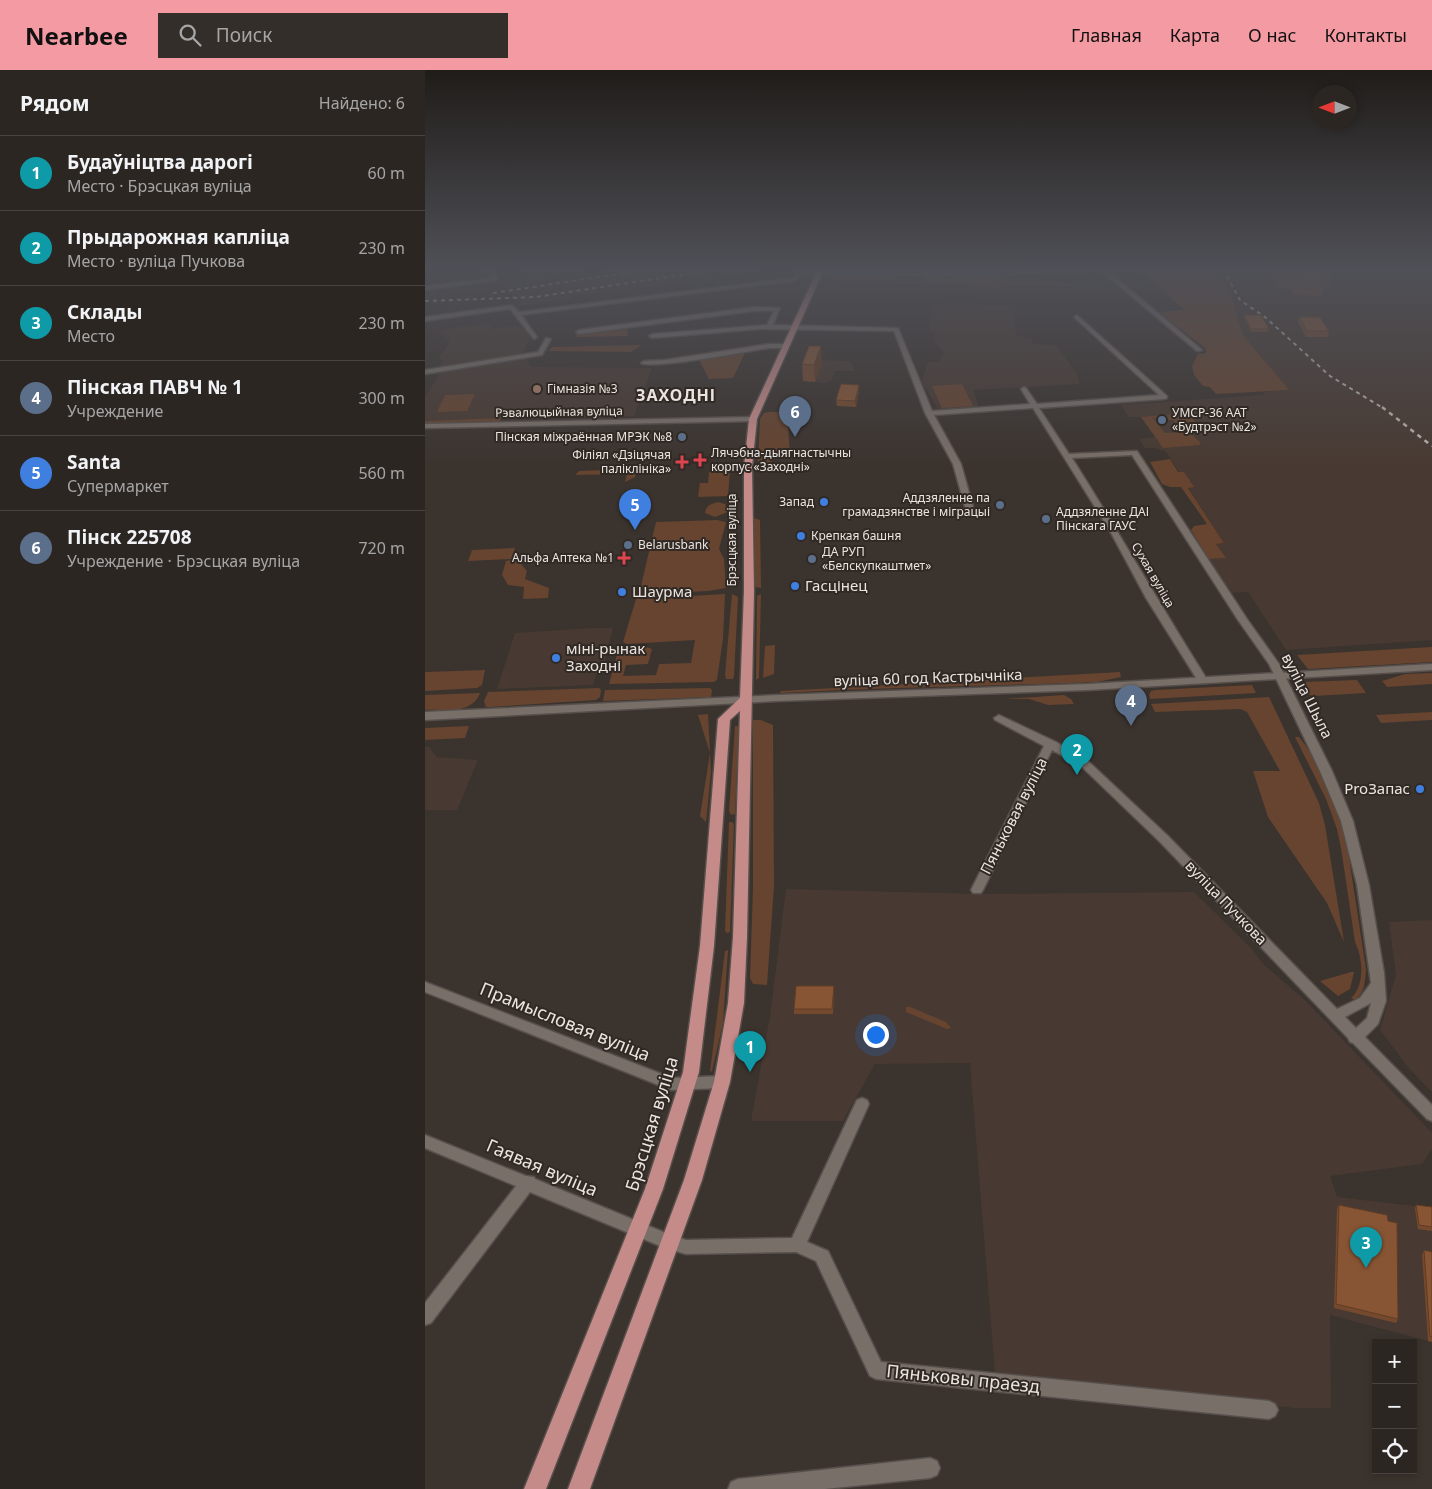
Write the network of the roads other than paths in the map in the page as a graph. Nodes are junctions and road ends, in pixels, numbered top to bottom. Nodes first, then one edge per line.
1 (532, 335) edge
2 (663, 335) edge
3 (790, 335) edge
4 (898, 335) edge
5 (1097, 335) edge
6 (1181, 335) edge
7 (652, 336) dead end
8 (534, 338) dead end
9 (548, 339) dead end
10 (785, 346) junction
11 (1199, 350) dead end
12 (644, 363) dead end
13 (425, 372) edge
14 (1024, 389) dead end
15 (1035, 407) junction
16 (929, 413) junction
17 (753, 419) junction
18 (425, 426) edge
19 (1067, 456) junction
20 (971, 514) dead end
21 (1432, 668) edge
22 (1279, 676) junction
23 (1203, 681) junction
24 (745, 700) junction
25 (425, 716) edge
26 (999, 718) dead end
27 (1052, 744) junction
28 (977, 890) dead end
29 (1377, 985) junction
30 (425, 987) edge
31 (1334, 1016) junction
32 (1355, 1038) junction
33 (722, 1082) junction
34 (688, 1083) junction
35 (862, 1104) dead end
36 (1432, 1115) edge
37 (425, 1141) edge
38 (528, 1182) junction
39 (638, 1230) junction
40 (671, 1243) junction
41 (797, 1245) junction
42 (425, 1317) edge
43 (1269, 1410) dead end
44 (930, 1468) dead end
45 (535, 1489) edge
46 (579, 1489) edge
47 (738, 1489) edge

1 - 8 street
2 - 7 street
3 - 10 main road, Брэсцкая вуліца
4 - 16 street
5 - 15 street
6 - 11 street
9 - 13 street
10 - 12 street
10 - 17 main road, Брэсцкая вуліца
14 - 15 street, Сухая вуліца
15 - 16 street
15 - 19 street, Сухая вуліца
16 - 20 street
17 - 18 street, Рэвалюцыйная вуліца
17 - 24 main road, Брэсцкая вуліца
19 - 22 street, вуліца Шыла
19 - 23 street, Сухая вуліца
21 - 22 street, вуліца 60 год Кастрычніка
22 - 23 street, вуліца 60 год Кастрычніка
22 - 29 street, вуліца Шыла
23 - 24 street, вуліца 60 год Кастрычніка
24 - 25 street, вуліца 60 год Кастрычніка
24 - 33 main road, Брэсцкая вуліца
24 - 34 main road, Брэсцкая вуліца
26 - 27 street, вуліца Пучкова
27 - 28 street, Пяньковая вуліца
27 - 31 street, вуліца Пучкова
29 - 31 street
29 - 32 street, вуліца Шыла
30 - 34 street, Прамысловая вуліца
31 - 32 street, вуліца Пучкова
32 - 36 street, вуліца Пучкова
33 - 34 street, Прамысловая вуліца
33 - 40 main road, Брэсцкая вуліца
34 - 39 main road, Брэсцкая вуліца
35 - 41 street
37 - 38 street, Гаявая вуліца
38 - 39 street, Гаявая вуліца
38 - 42 street
39 - 40 street, Гаявая вуліца
39 - 45 main road, Брэсцкая вуліца
40 - 41 street, Пяньковы праезд
40 - 46 main road, Брэсцкая вуліца
41 - 43 street, Пяньковы праезд
44 - 47 street

